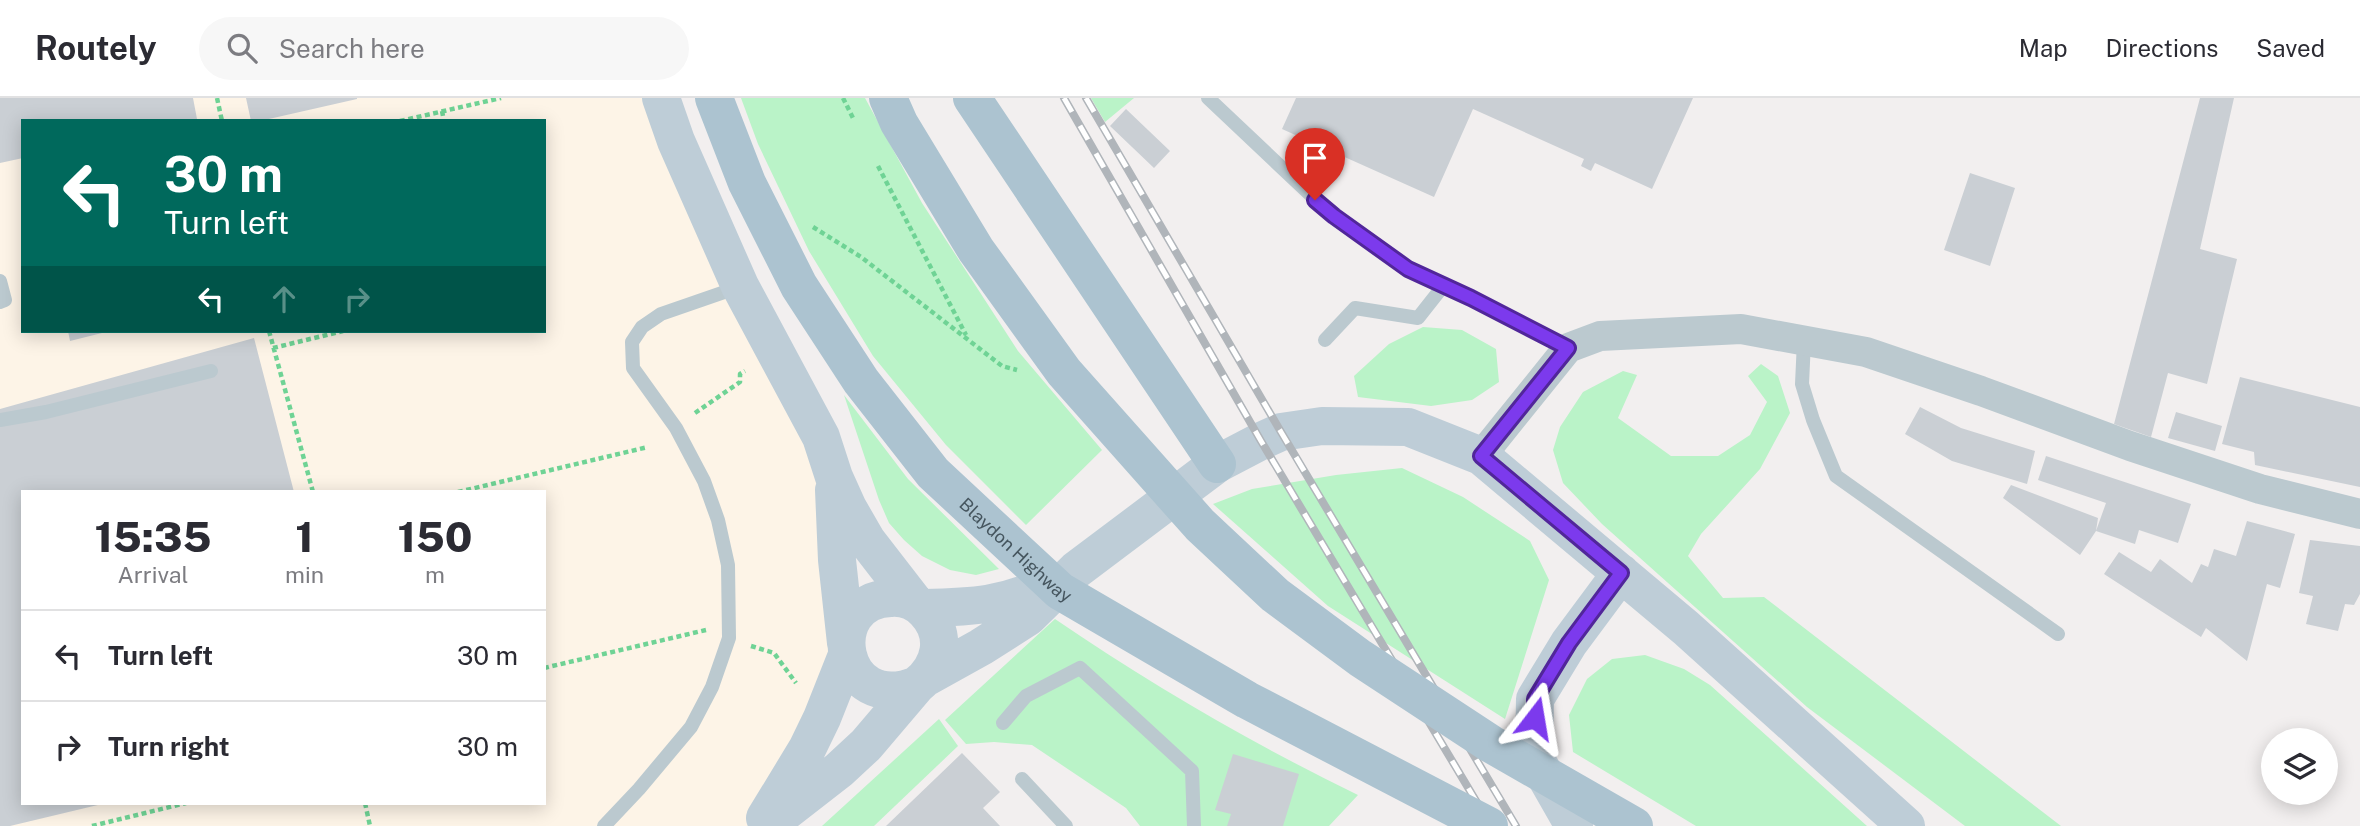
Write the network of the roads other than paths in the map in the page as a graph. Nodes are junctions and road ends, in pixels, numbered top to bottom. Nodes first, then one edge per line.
1 (661, 98) edge
2 (714, 98) edge
3 (888, 98) edge
4 (972, 98) edge
5 (1208, 98) edge
6 (0, 281) edge
7 (1444, 285) junction
8 (740, 286) junction
9 (0, 302) edge
10 (1325, 340) dead end
11 (1804, 341) junction
12 (1568, 348) junction
13 (211, 371) dead end
14 (0, 421) edge
15 (1481, 456) junction
16 (1217, 464) junction
17 (834, 477) junction
18 (2360, 514) edge
19 (1076, 570) junction
20 (1621, 573) junction
21 (919, 606) junction
22 (2058, 634) dead end
23 (846, 649) junction
24 (922, 681) junction
25 (1003, 723) dead end
26 (1022, 779) dead end
27 (604, 826) edge
28 (760, 826) edge
29 (767, 826) edge
30 (1066, 826) edge
31 (1194, 826) edge
32 (1489, 826) edge
33 (1574, 826) edge
34 (1634, 826) edge
35 (1906, 826) edge

1 - 8 main road
2 - 32 main road, Blaydon Highway, bridge
3 - 34 main road, bridge
4 - 16 main road
5 - 7 lane
6 - 9 lane
7 - 10 lane
7 - 12 lane
8 - 17 main road
8 - 27 lane
11 - 12 street
11 - 18 street
11 - 22 lane
12 - 15 street
13 - 14 lane
15 - 16 main road
15 - 20 main road
16 - 19 main road
17 - 21 main road
17 - 23 main road
19 - 21 main road
19 - 24 main road
20 - 33 main road
20 - 35 main road
21 - 23 main road
21 - 24 main road
23 - 24 main road
23 - 28 main road
24 - 29 main road
25 - 31 lane
26 - 30 lane

